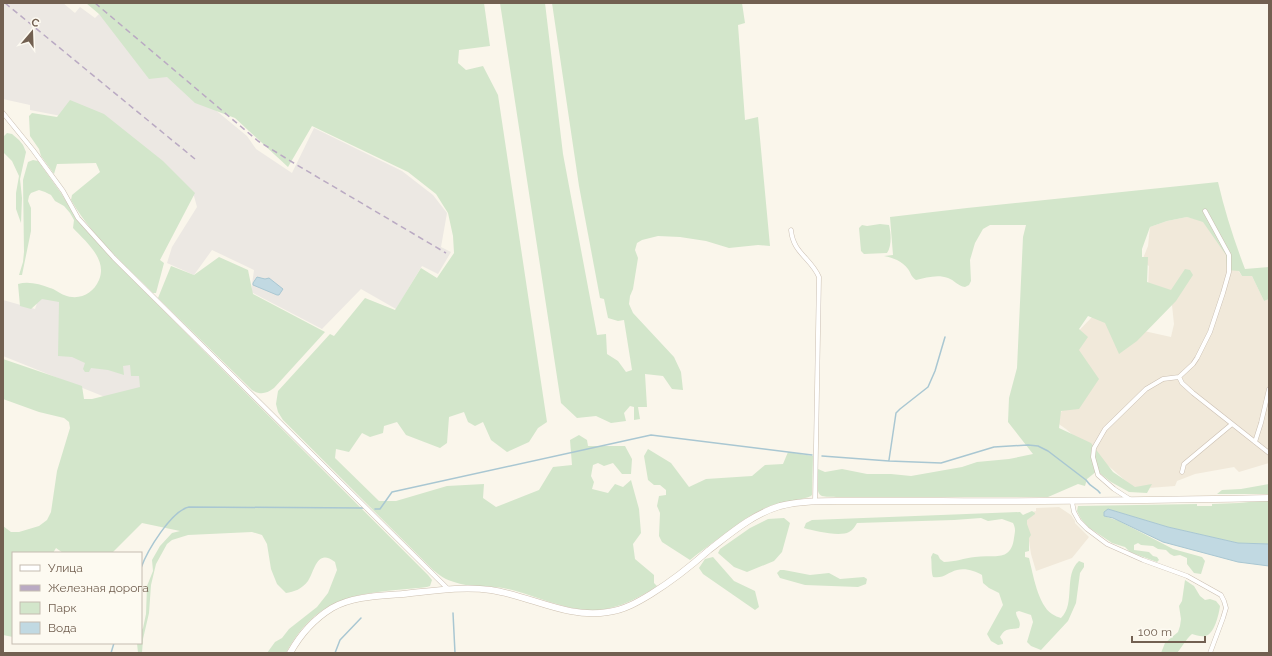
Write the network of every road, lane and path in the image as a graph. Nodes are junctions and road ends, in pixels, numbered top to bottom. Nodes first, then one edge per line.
1 (3, 114) edge
2 (1205, 210) dead end
3 (790, 230) dead end
4 (1179, 377) junction
5 (1269, 389) edge
6 (1232, 424) junction
7 (1255, 442) junction
8 (1269, 453) edge
9 (1182, 472) dead end
10 (1269, 498) edge
11 (1133, 501) junction
12 (815, 502) junction
13 (1072, 502) junction
14 (448, 589) junction
15 (290, 653) edge
16 (1210, 653) edge

1 - 14 street
2 - 4 street
3 - 12 street
4 - 6 street
4 - 11 street
5 - 7 street
6 - 7 street
6 - 9 street
7 - 8 street
10 - 11 main road
11 - 13 main road
12 - 13 main road
12 - 14 main road
13 - 16 street
14 - 15 main road

